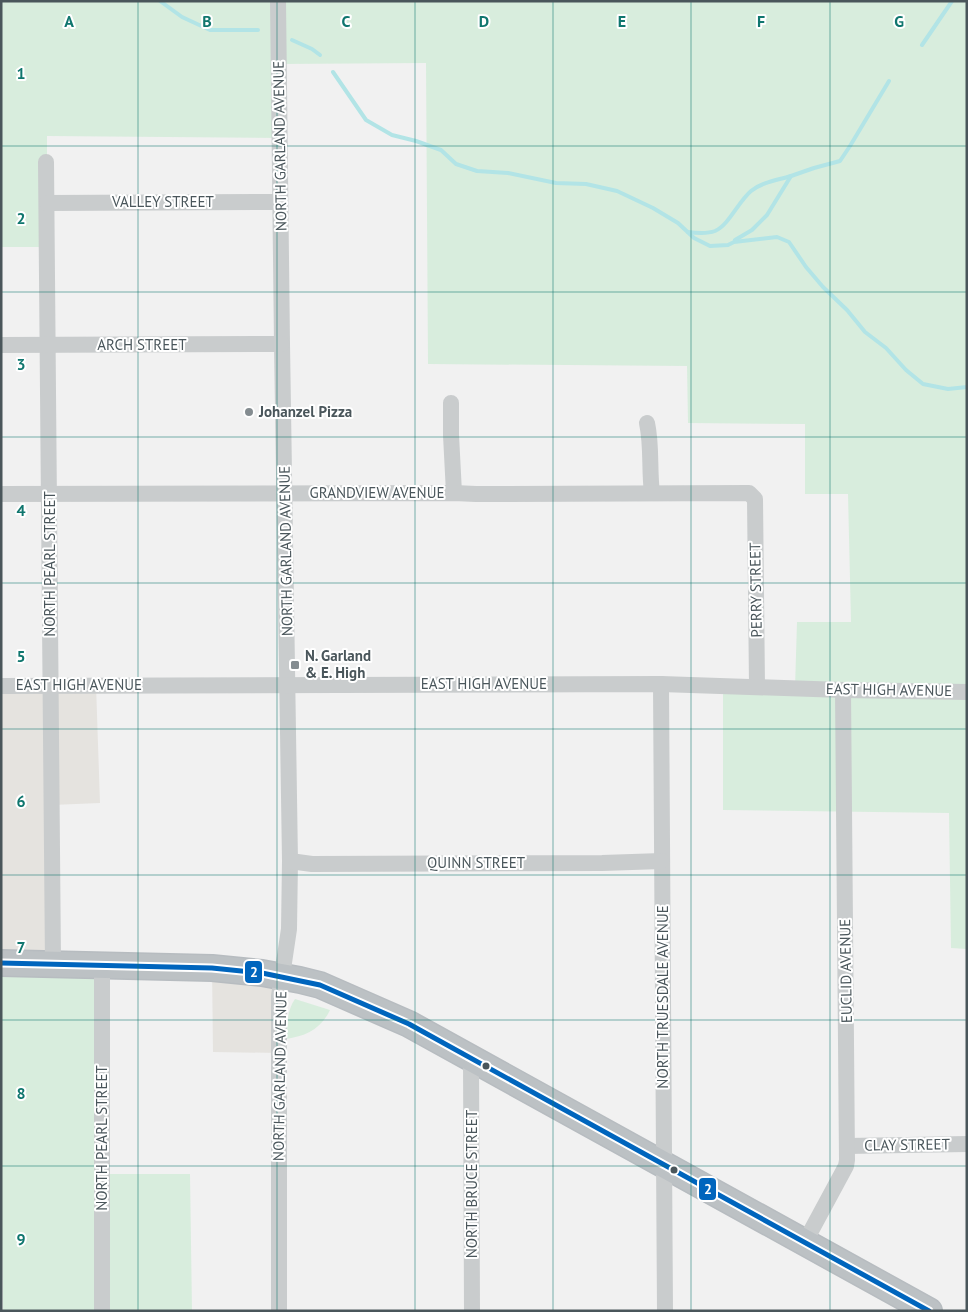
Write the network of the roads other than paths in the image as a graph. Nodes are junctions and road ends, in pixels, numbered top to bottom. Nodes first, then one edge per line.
1 (278, 1) edge
2 (46, 162) dead end
3 (280, 202) junction
4 (47, 203) junction
5 (282, 344) junction
6 (1, 345) edge
7 (48, 345) junction
8 (451, 403) dead end
9 (647, 424) dead end
10 (454, 493) junction
11 (652, 493) junction
12 (1, 494) edge
13 (49, 494) junction
14 (285, 494) junction
15 (752, 495) joint
16 (661, 684) junction
17 (51, 685) junction
18 (288, 685) junction
19 (1, 686) edge
20 (757, 686) junction
21 (842, 690) junction
22 (967, 692) edge
23 (290, 861) junction
24 (662, 861) junction
25 (1, 963) edge
26 (53, 965) junction
27 (102, 966) junction
28 (282, 976) junction
29 (471, 1058) junction
30 (967, 1144) edge
31 (847, 1146) junction
32 (664, 1166) junction
33 (805, 1242) junction
34 (102, 1311) edge
35 (279, 1311) edge
36 (472, 1311) edge
37 (665, 1311) edge
38 (929, 1311) edge

1 - 3 street, NORTH GARLAND AVENUE
2 - 4 street, NORTH PEARL STREET
3 - 4 street, VALLEY STREET
3 - 5 street, NORTH GARLAND AVENUE
4 - 7 street, NORTH PEARL STREET
5 - 7 street, ARCH STREET
5 - 14 street, NORTH GARLAND AVENUE
6 - 7 street, ARCH STREET
7 - 13 street, NORTH PEARL STREET
8 - 10 street
9 - 11 street
10 - 11 street, GRANDVIEW AVENUE
10 - 14 street, GRANDVIEW AVENUE
11 - 15 street, GRANDVIEW AVENUE
12 - 13 street, GRANDVIEW AVENUE
13 - 14 street, GRANDVIEW AVENUE
13 - 17 street, NORTH PEARL STREET
14 - 18 street, NORTH GARLAND AVENUE
15 - 20 street, PERRY STREET
16 - 18 street, EAST HIGH AVENUE
16 - 20 street, EAST HIGH AVENUE
16 - 24 street, NORTH TRUESDALE AVENUE
17 - 18 street, EAST HIGH AVENUE
17 - 19 street, EAST HIGH AVENUE
17 - 26 street, NORTH PEARL STREET
18 - 23 street, NORTH GARLAND AVENUE
20 - 21 street, EAST HIGH AVENUE
21 - 22 street, EAST HIGH AVENUE
21 - 31 street, EUCLID AVENUE
23 - 24 street, QUINN STREET
23 - 28 street, NORTH GARLAND AVENUE
24 - 32 street, NORTH TRUESDALE AVENUE
25 - 26 highway
26 - 27 highway
27 - 28 highway
27 - 34 street, NORTH PEARL STREET
28 - 29 highway
28 - 35 street, NORTH GARLAND AVENUE
29 - 32 highway
29 - 36 street, NORTH BRUCE STREET
30 - 31 street, CLAY STREET
31 - 33 street, EUCLID AVENUE
32 - 33 highway
32 - 37 street, NORTH TRUESDALE AVENUE
33 - 38 highway

